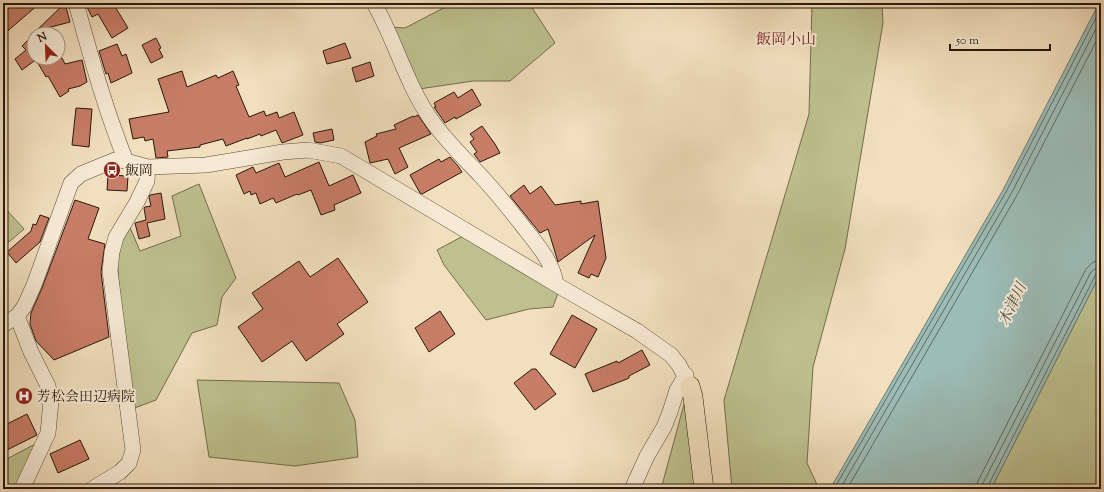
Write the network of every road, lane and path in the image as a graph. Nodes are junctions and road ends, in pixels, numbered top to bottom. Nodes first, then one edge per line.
1 (76, 3) edge
2 (374, 3) edge
3 (126, 161) junction
4 (148, 167) junction
5 (556, 284) junction
6 (17, 316) junction
7 (3, 325) edge
8 (688, 381) junction
9 (22, 489) edge
10 (92, 489) edge
11 (632, 489) edge
12 (704, 489) edge

1 - 3 street
2 - 5 street
3 - 4 street
3 - 6 street
4 - 5 street
4 - 10 street
5 - 8 street
6 - 7 street
6 - 9 street
8 - 11 street
8 - 12 main road

